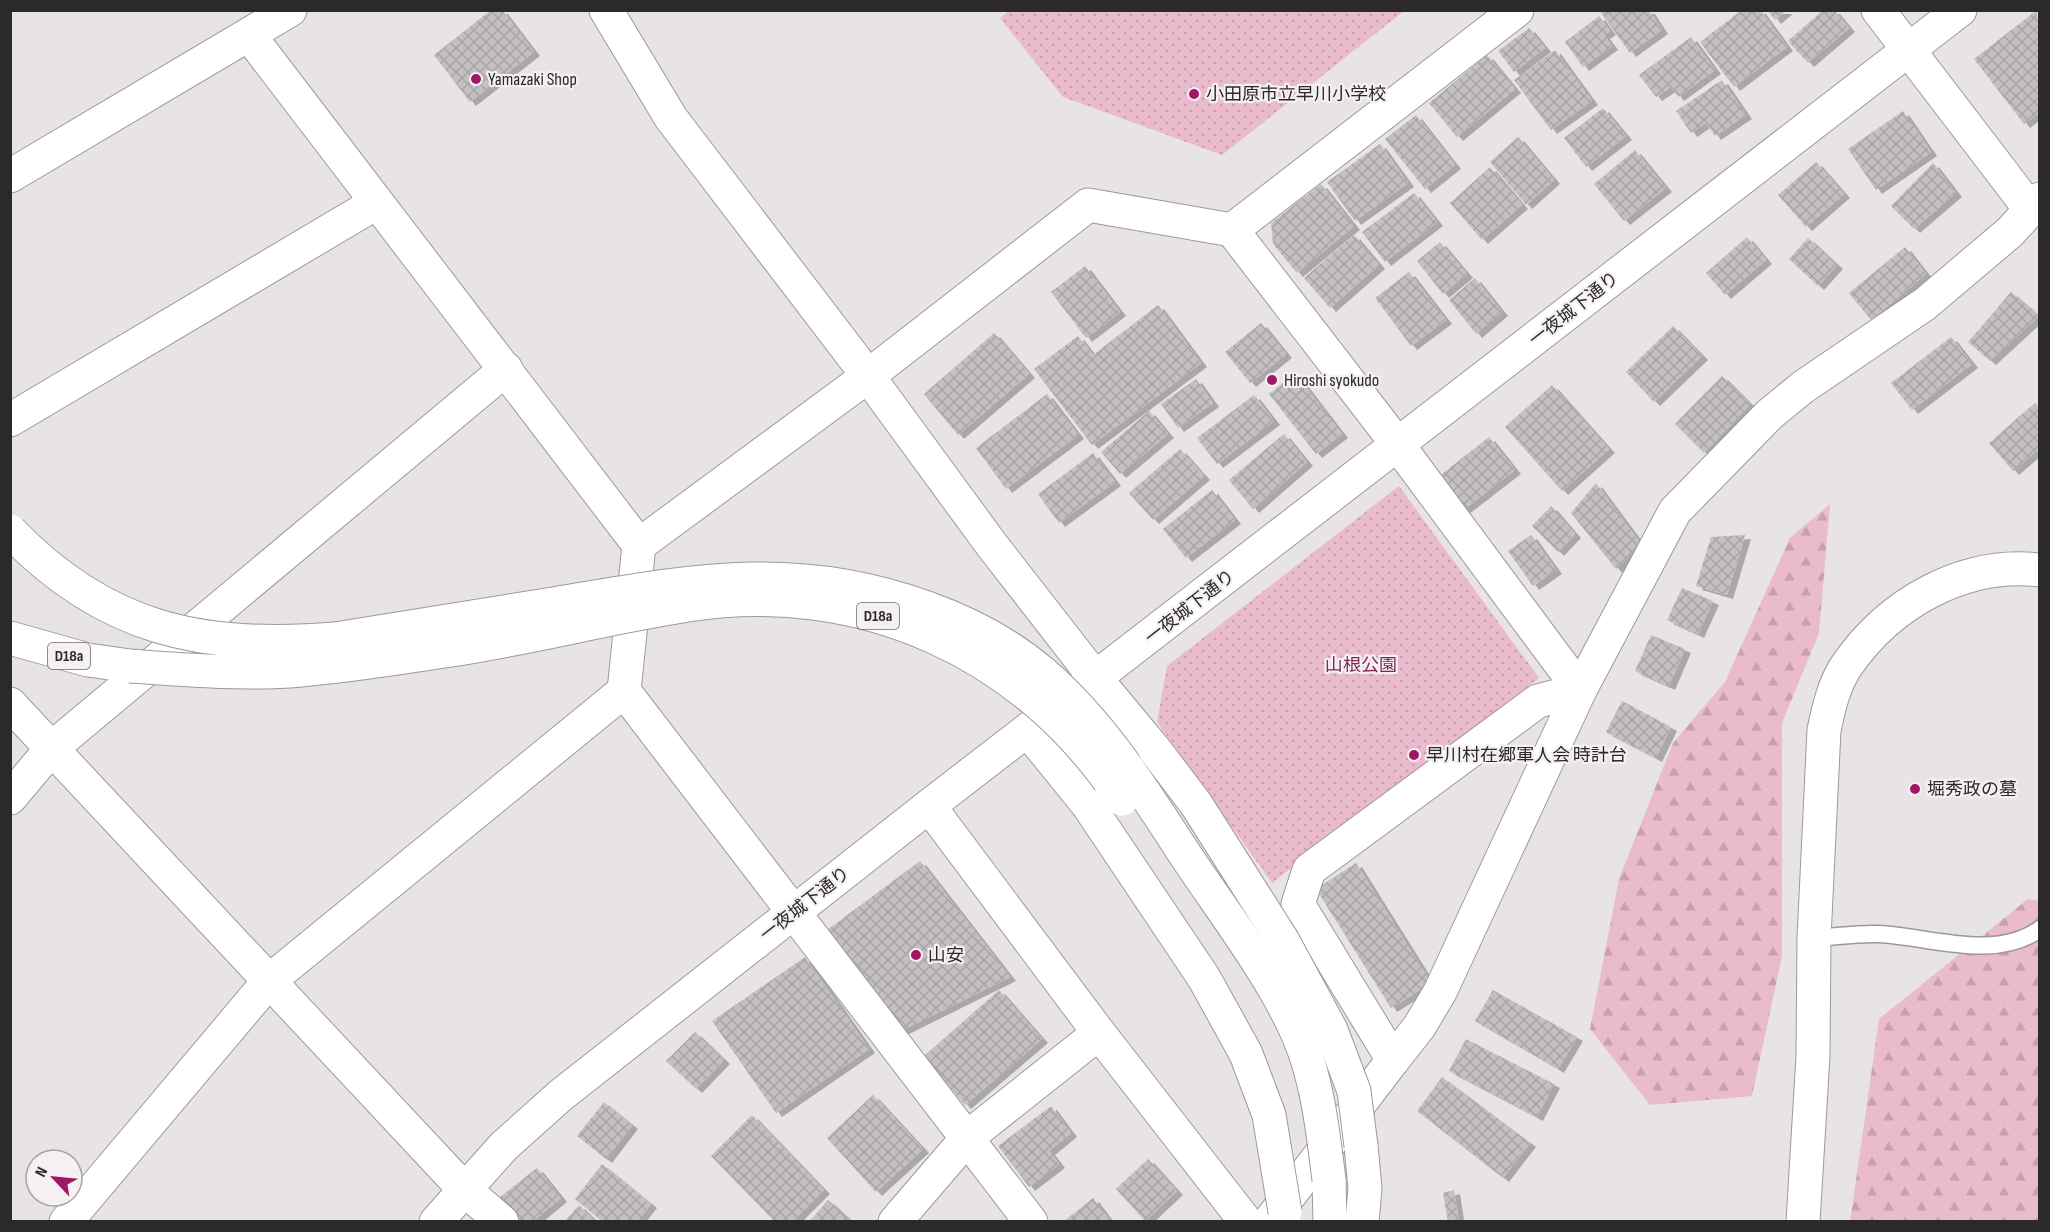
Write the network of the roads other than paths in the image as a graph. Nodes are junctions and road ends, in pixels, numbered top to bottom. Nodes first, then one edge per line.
1 (290, 10) edge
2 (606, 10) edge
3 (1517, 10) edge
4 (1878, 10) edge
5 (1960, 10) edge
6 (249, 35) junction
7 (1909, 50) junction
8 (10, 176) edge
9 (376, 203) junction
10 (2035, 204) edge
11 (1232, 230) junction
12 (506, 369) junction
13 (868, 376) junction
14 (10, 420) edge
15 (1398, 445) junction
16 (10, 531) edge
17 (639, 545) junction
18 (2040, 570) edge
19 (10, 638) edge
20 (1096, 679) junction
21 (1580, 690) junction
22 (624, 692) junction
23 (10, 704) edge
24 (1028, 731) junction
25 (52, 748) junction
26 (10, 798) edge
27 (929, 806) junction
28 (796, 912) junction
29 (2040, 929) edge
30 (1814, 939) junction
31 (269, 981) junction
32 (1099, 1033) junction
33 (1393, 1060) junction
34 (968, 1137) junction
35 (464, 1189) junction
36 (1297, 1208) edge
37 (66, 1221) edge
38 (436, 1221) edge
39 (502, 1221) edge
40 (895, 1221) edge
41 (1031, 1221) edge
42 (1246, 1221) edge
43 (1330, 1221) edge
44 (1362, 1221) edge
45 (1803, 1221) edge

1 - 6 main road
2 - 13 main road
3 - 11 main road
4 - 7 main road
5 - 7 main road, 一夜城下通り
6 - 8 main road
6 - 9 main road
7 - 10 main road
7 - 15 main road, 一夜城下通り
9 - 12 main road
9 - 14 main road
10 - 21 main road
11 - 13 main road
11 - 15 main road
12 - 17 main road
12 - 25 main road
13 - 17 main road
13 - 20 main road
15 - 20 main road, 一夜城下通り
15 - 21 main road
16 - 36 main road, bridge
17 - 22 main road
18 - 30 main road
19 - 36 main road, D18a, bridge
20 - 24 main road, 一夜城下通り
20 - 44 main road, bridge
21 - 33 main road
21 - 33 main road
22 - 28 main road
22 - 31 main road
23 - 25 main road
24 - 27 main road, 一夜城下通り
24 - 36 main road, bridge
25 - 26 main road
25 - 31 main road
27 - 28 main road, 一夜城下通り
27 - 32 main road
28 - 34 main road
28 - 35 main road, 一夜城下通り
29 - 30 lane
30 - 45 main road
31 - 35 main road
31 - 37 main road
32 - 34 main road
32 - 42 main road
33 - 36 main road
34 - 40 main road
34 - 41 main road
35 - 38 main road, 一夜城下通り
35 - 39 main road
36 - 43 main road, D18a

